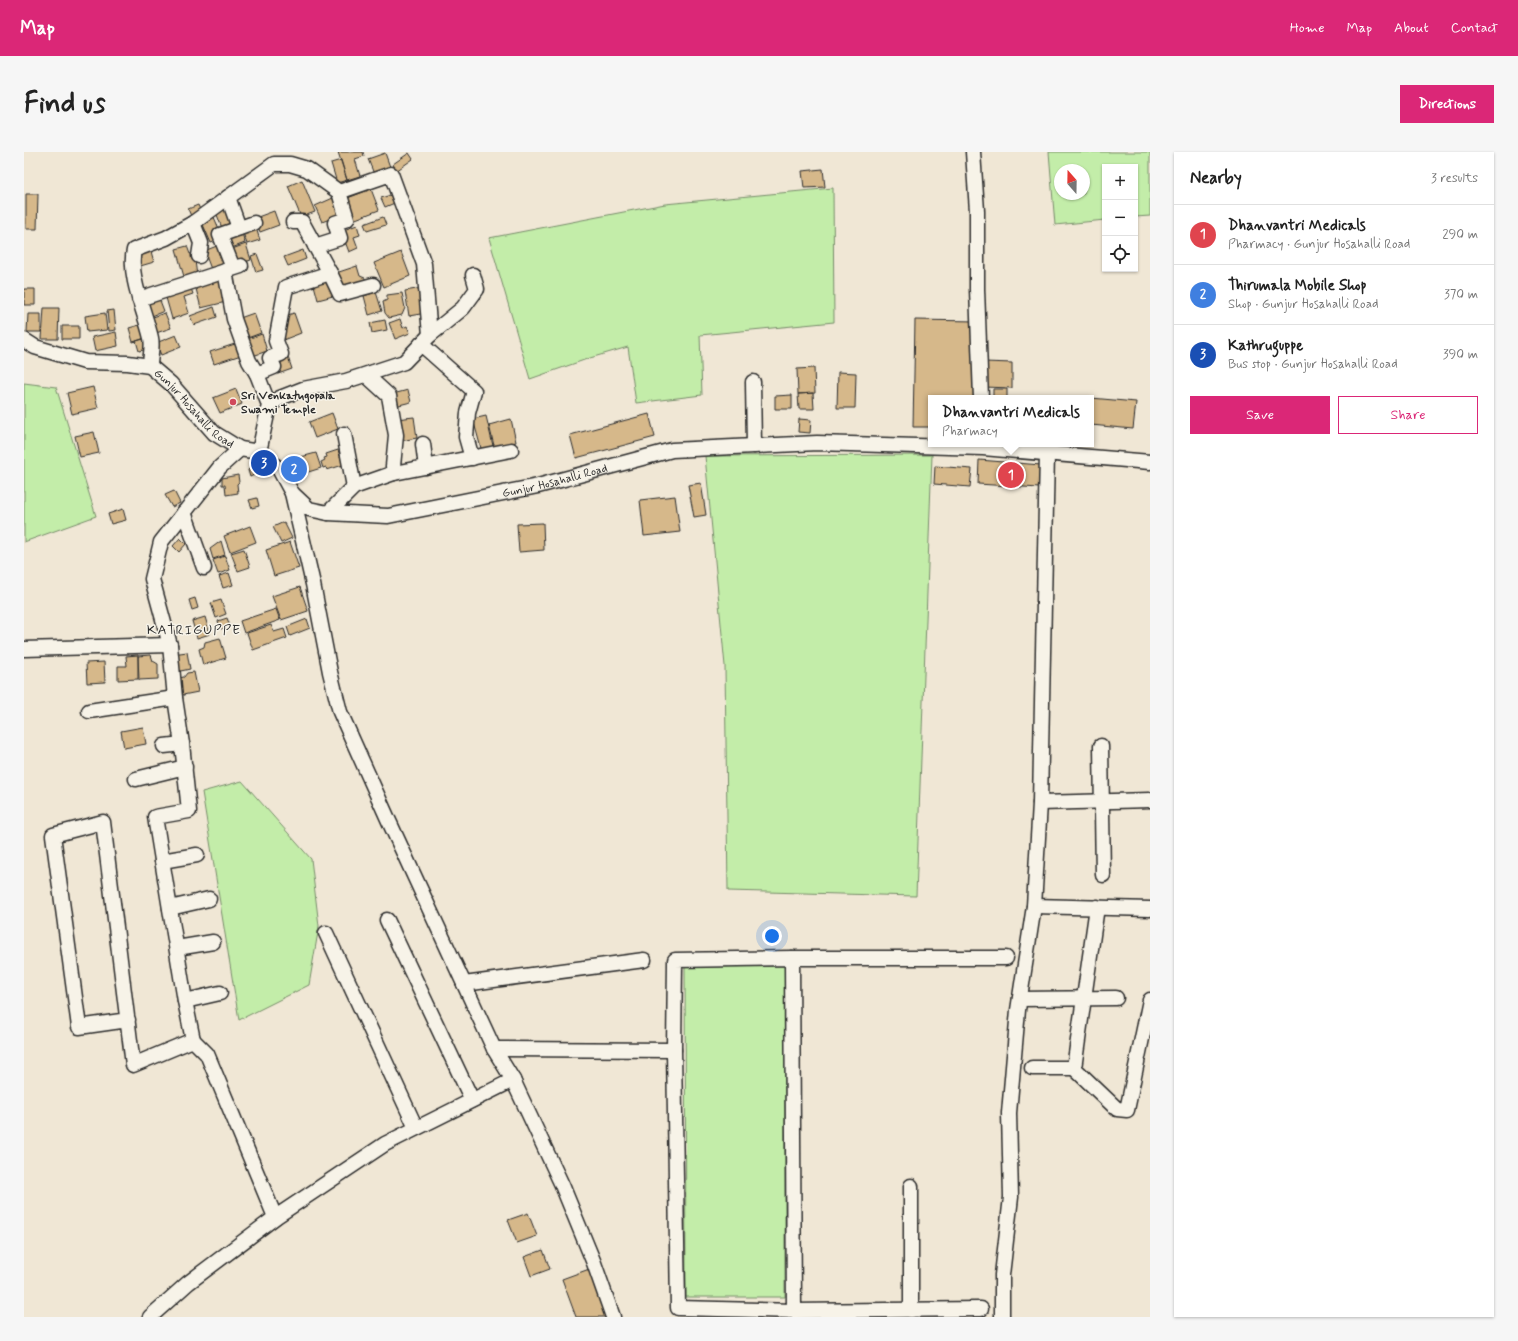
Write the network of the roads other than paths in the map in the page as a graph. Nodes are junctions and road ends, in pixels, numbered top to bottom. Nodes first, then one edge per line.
1 (973, 152) edge
2 (339, 192) junction
3 (228, 197) junction
4 (293, 222) dead end
5 (193, 223) junction
6 (254, 223) dead end
7 (239, 228) junction
8 (315, 246) junction
9 (199, 256) dead end
10 (233, 268) junction
11 (330, 273) junction
12 (473, 275) dead end
13 (373, 285) dead end
14 (139, 299) junction
15 (24, 340) edge
16 (426, 340) junction
17 (150, 366) junction
18 (257, 374) junction
19 (366, 375) junction
20 (753, 382) dead end
21 (982, 395) edge
22 (269, 405) junction
23 (344, 434) dead end
24 (423, 444) dead end
25 (928, 445) edge
26 (754, 446) junction
27 (991, 447) edge
28 (240, 449) junction
29 (511, 450) dead end
30 (259, 452) junction
31 (1047, 454) junction
32 (472, 458) junction
33 (1150, 462) edge
34 (426, 467) junction
35 (394, 473) junction
36 (354, 487) junction
37 (292, 493) junction
38 (184, 512) junction
39 (328, 513) junction
40 (204, 568) dead end
41 (170, 644) junction
42 (24, 649) edge
43 (175, 698) junction
44 (89, 711) dead end
45 (182, 744) junction
46 (164, 746) dead end
47 (1101, 746) dead end
48 (185, 767) junction
49 (136, 779) dead end
50 (1150, 800) edge
51 (1102, 801) junction
52 (1040, 803) junction
53 (198, 855) dead end
54 (162, 861) junction
55 (1102, 875) dead end
56 (210, 899) dead end
57 (1034, 906) junction
58 (170, 908) junction
59 (1097, 908) junction
60 (1150, 909) edge
61 (387, 920) dead end
62 (326, 933) dead end
63 (213, 942) dead end
64 (177, 948) junction
65 (792, 958) junction
66 (1006, 958) dead end
67 (644, 960) dead end
68 (464, 984) junction
69 (220, 993) dead end
70 (1085, 998) junction
71 (1116, 998) dead end
72 (1020, 999) junction
73 (1150, 1000) edge
74 (185, 1001) junction
75 (128, 1020) junction
76 (193, 1040) junction
77 (494, 1049) junction
78 (674, 1050) junction
79 (1032, 1068) dead end
80 (1074, 1068) junction
81 (513, 1080) junction
82 (472, 1100) junction
83 (416, 1128) junction
84 (911, 1186) dead end
85 (274, 1217) junction
86 (980, 1309) dead end
87 (911, 1310) junction
88 (794, 1311) junction
89 (150, 1317) edge
90 (614, 1317) edge
91 (1002, 1317) edge

1 - 21 street
2 - 3 street
2 - 8 street
2 - 16 street
3 - 5 street
3 - 7 street
4 - 8 street
5 - 9 street
5 - 14 street
6 - 7 street
7 - 10 street
8 - 11 street
10 - 14 street
10 - 18 street
11 - 13 street
11 - 18 street
12 - 16 street
14 - 17 street
15 - 17 street, Gunjur Hosahalli Road
16 - 19 street
16 - 32 street
17 - 28 street, Gunjur Hosahalli Road
18 - 22 street
19 - 22 street
19 - 35 street
20 - 26 street
22 - 30 street
23 - 36 street
24 - 34 street
25 - 26 street, Gunjur Hosahalli Road
26 - 39 street, Gunjur Hosahalli Road
27 - 31 street, Gunjur Hosahalli Road
28 - 30 street, Gunjur Hosahalli Road
28 - 38 street
29 - 32 street
30 - 37 street, Gunjur Hosahalli Road
31 - 33 street, Gunjur Hosahalli Road
31 - 52 street
32 - 34 street
34 - 35 street
35 - 36 street
36 - 39 street
37 - 39 street, Gunjur Hosahalli Road
37 - 68 street
38 - 40 street
38 - 41 street
41 - 42 street
41 - 43 street
43 - 44 street
43 - 45 street
45 - 46 street
45 - 48 street
47 - 51 street
48 - 49 street
48 - 54 street
50 - 51 street
51 - 52 street
51 - 55 street
52 - 57 street
53 - 54 street
54 - 58 street
56 - 58 street
57 - 59 street
57 - 72 street
58 - 64 street
59 - 60 street
59 - 70 street
61 - 82 street
62 - 83 street
63 - 64 street
64 - 74 street
65 - 66 street
65 - 78 street
65 - 88 street
67 - 68 street
68 - 77 street
69 - 74 street
70 - 71 street
70 - 72 street
70 - 80 street
72 - 91 street
73 - 80 street
74 - 76 street
75 - 75 street
75 - 76 street
76 - 85 street
77 - 78 street
77 - 81 street
78 - 88 street
79 - 80 street
81 - 82 street
81 - 90 street
82 - 83 street
83 - 85 street
84 - 87 street
85 - 89 street
86 - 87 street
87 - 88 street

